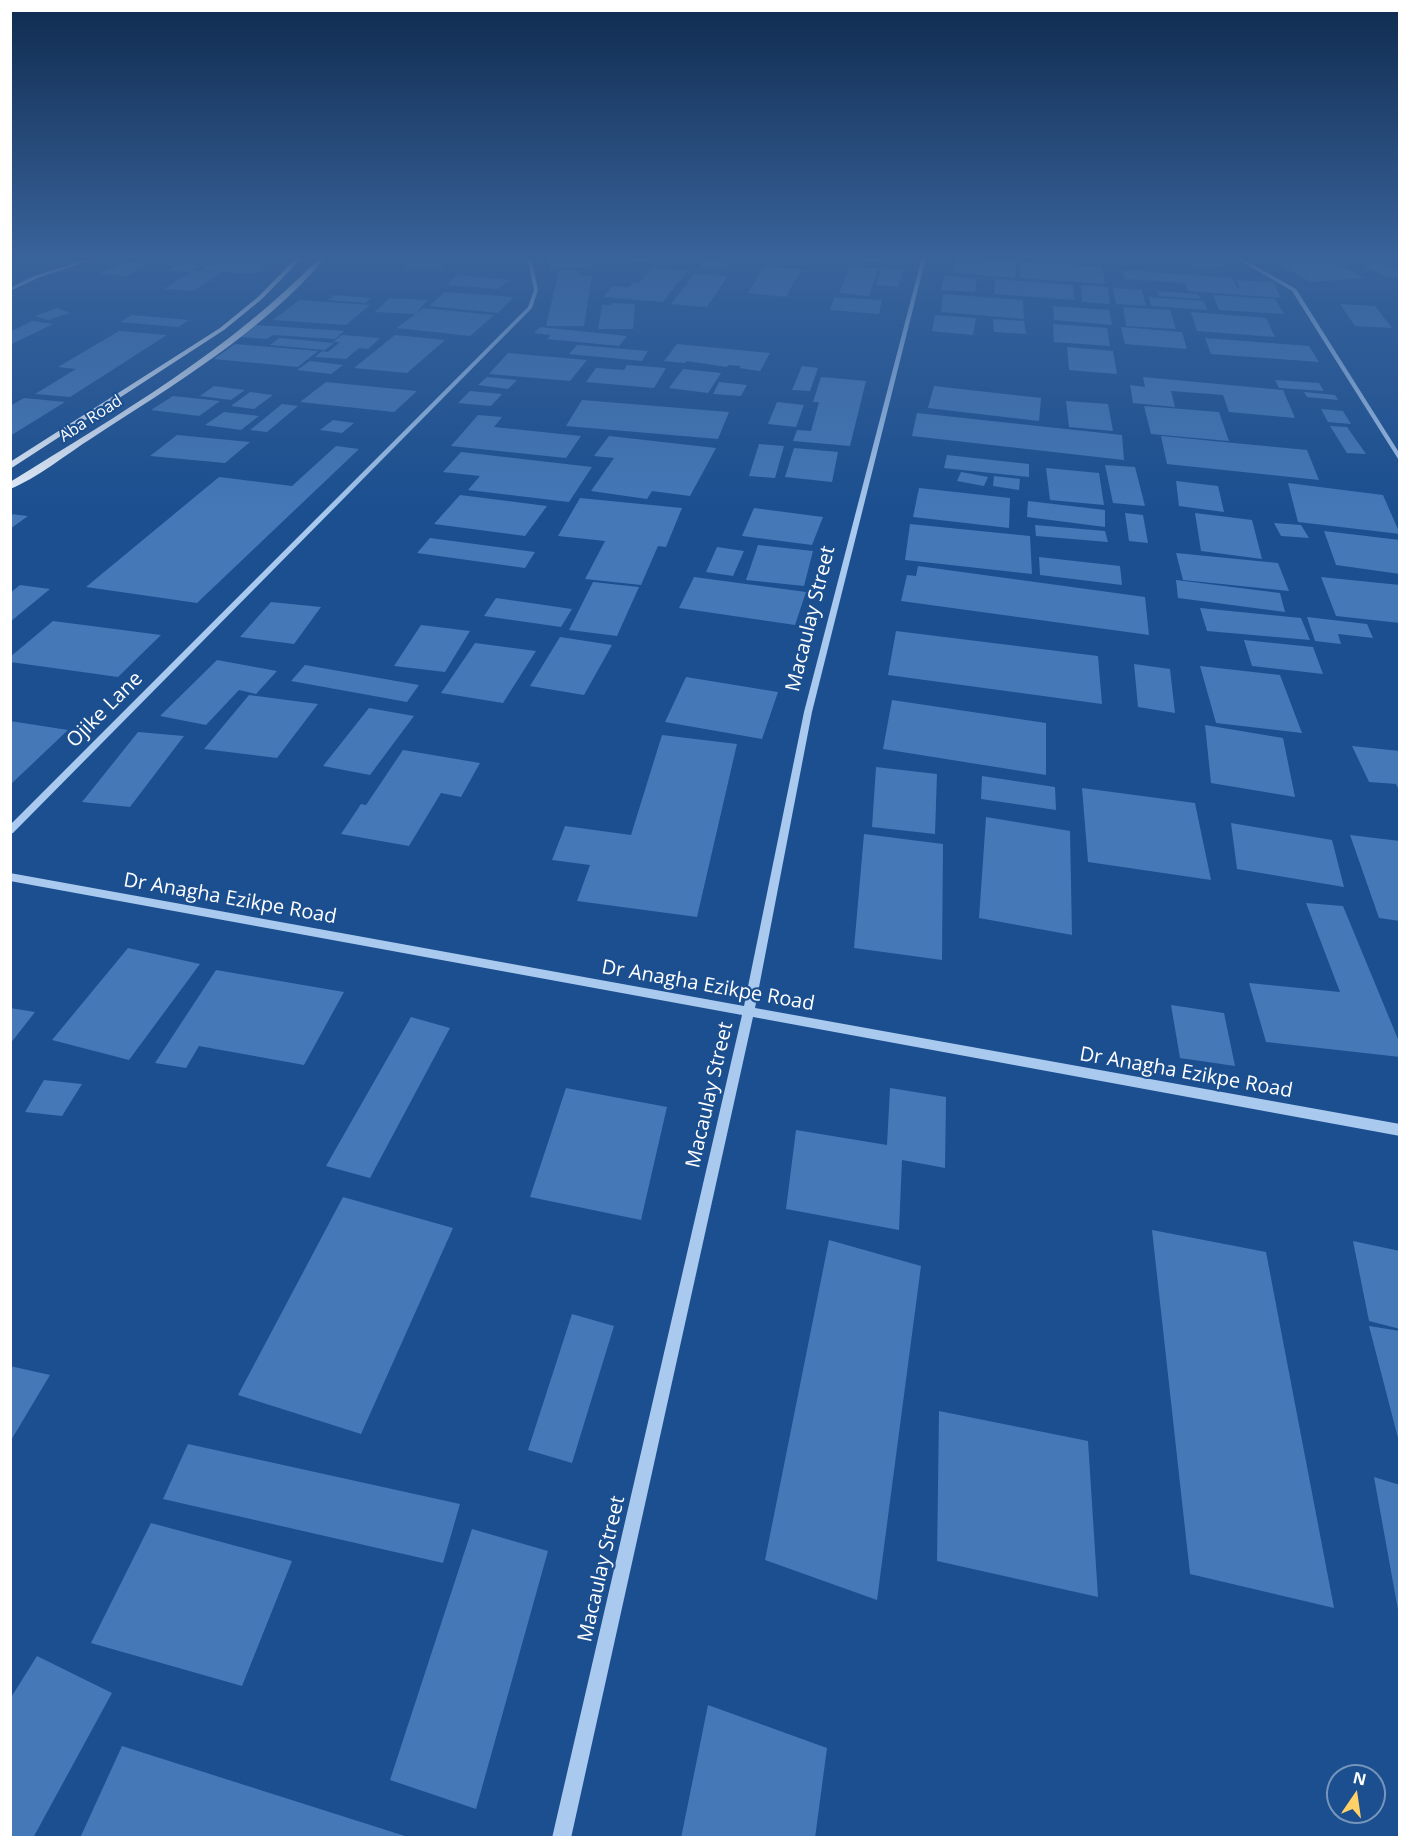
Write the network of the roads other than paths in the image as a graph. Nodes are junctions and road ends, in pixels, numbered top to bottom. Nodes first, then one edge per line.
1 (200, 343) edge
2 (226, 343) edge
3 (494, 343) edge
4 (902, 343) edge
5 (1327, 343) edge
6 (1400, 460) edge
7 (10, 466) edge
8 (10, 486) edge
9 (10, 831) edge
10 (10, 877) edge
11 (748, 1012) junction
12 (1400, 1130) edge
13 (561, 1838) edge

1 - 7 main road, Aba Road
2 - 8 main road, Aba Road
3 - 9 street, Ojike Lane
4 - 11 street, Macaulay Street
5 - 6 street
10 - 11 street, Dr Anagha Ezikpe Road
11 - 12 street, Dr Anagha Ezikpe Road
11 - 13 street, Macaulay Street

